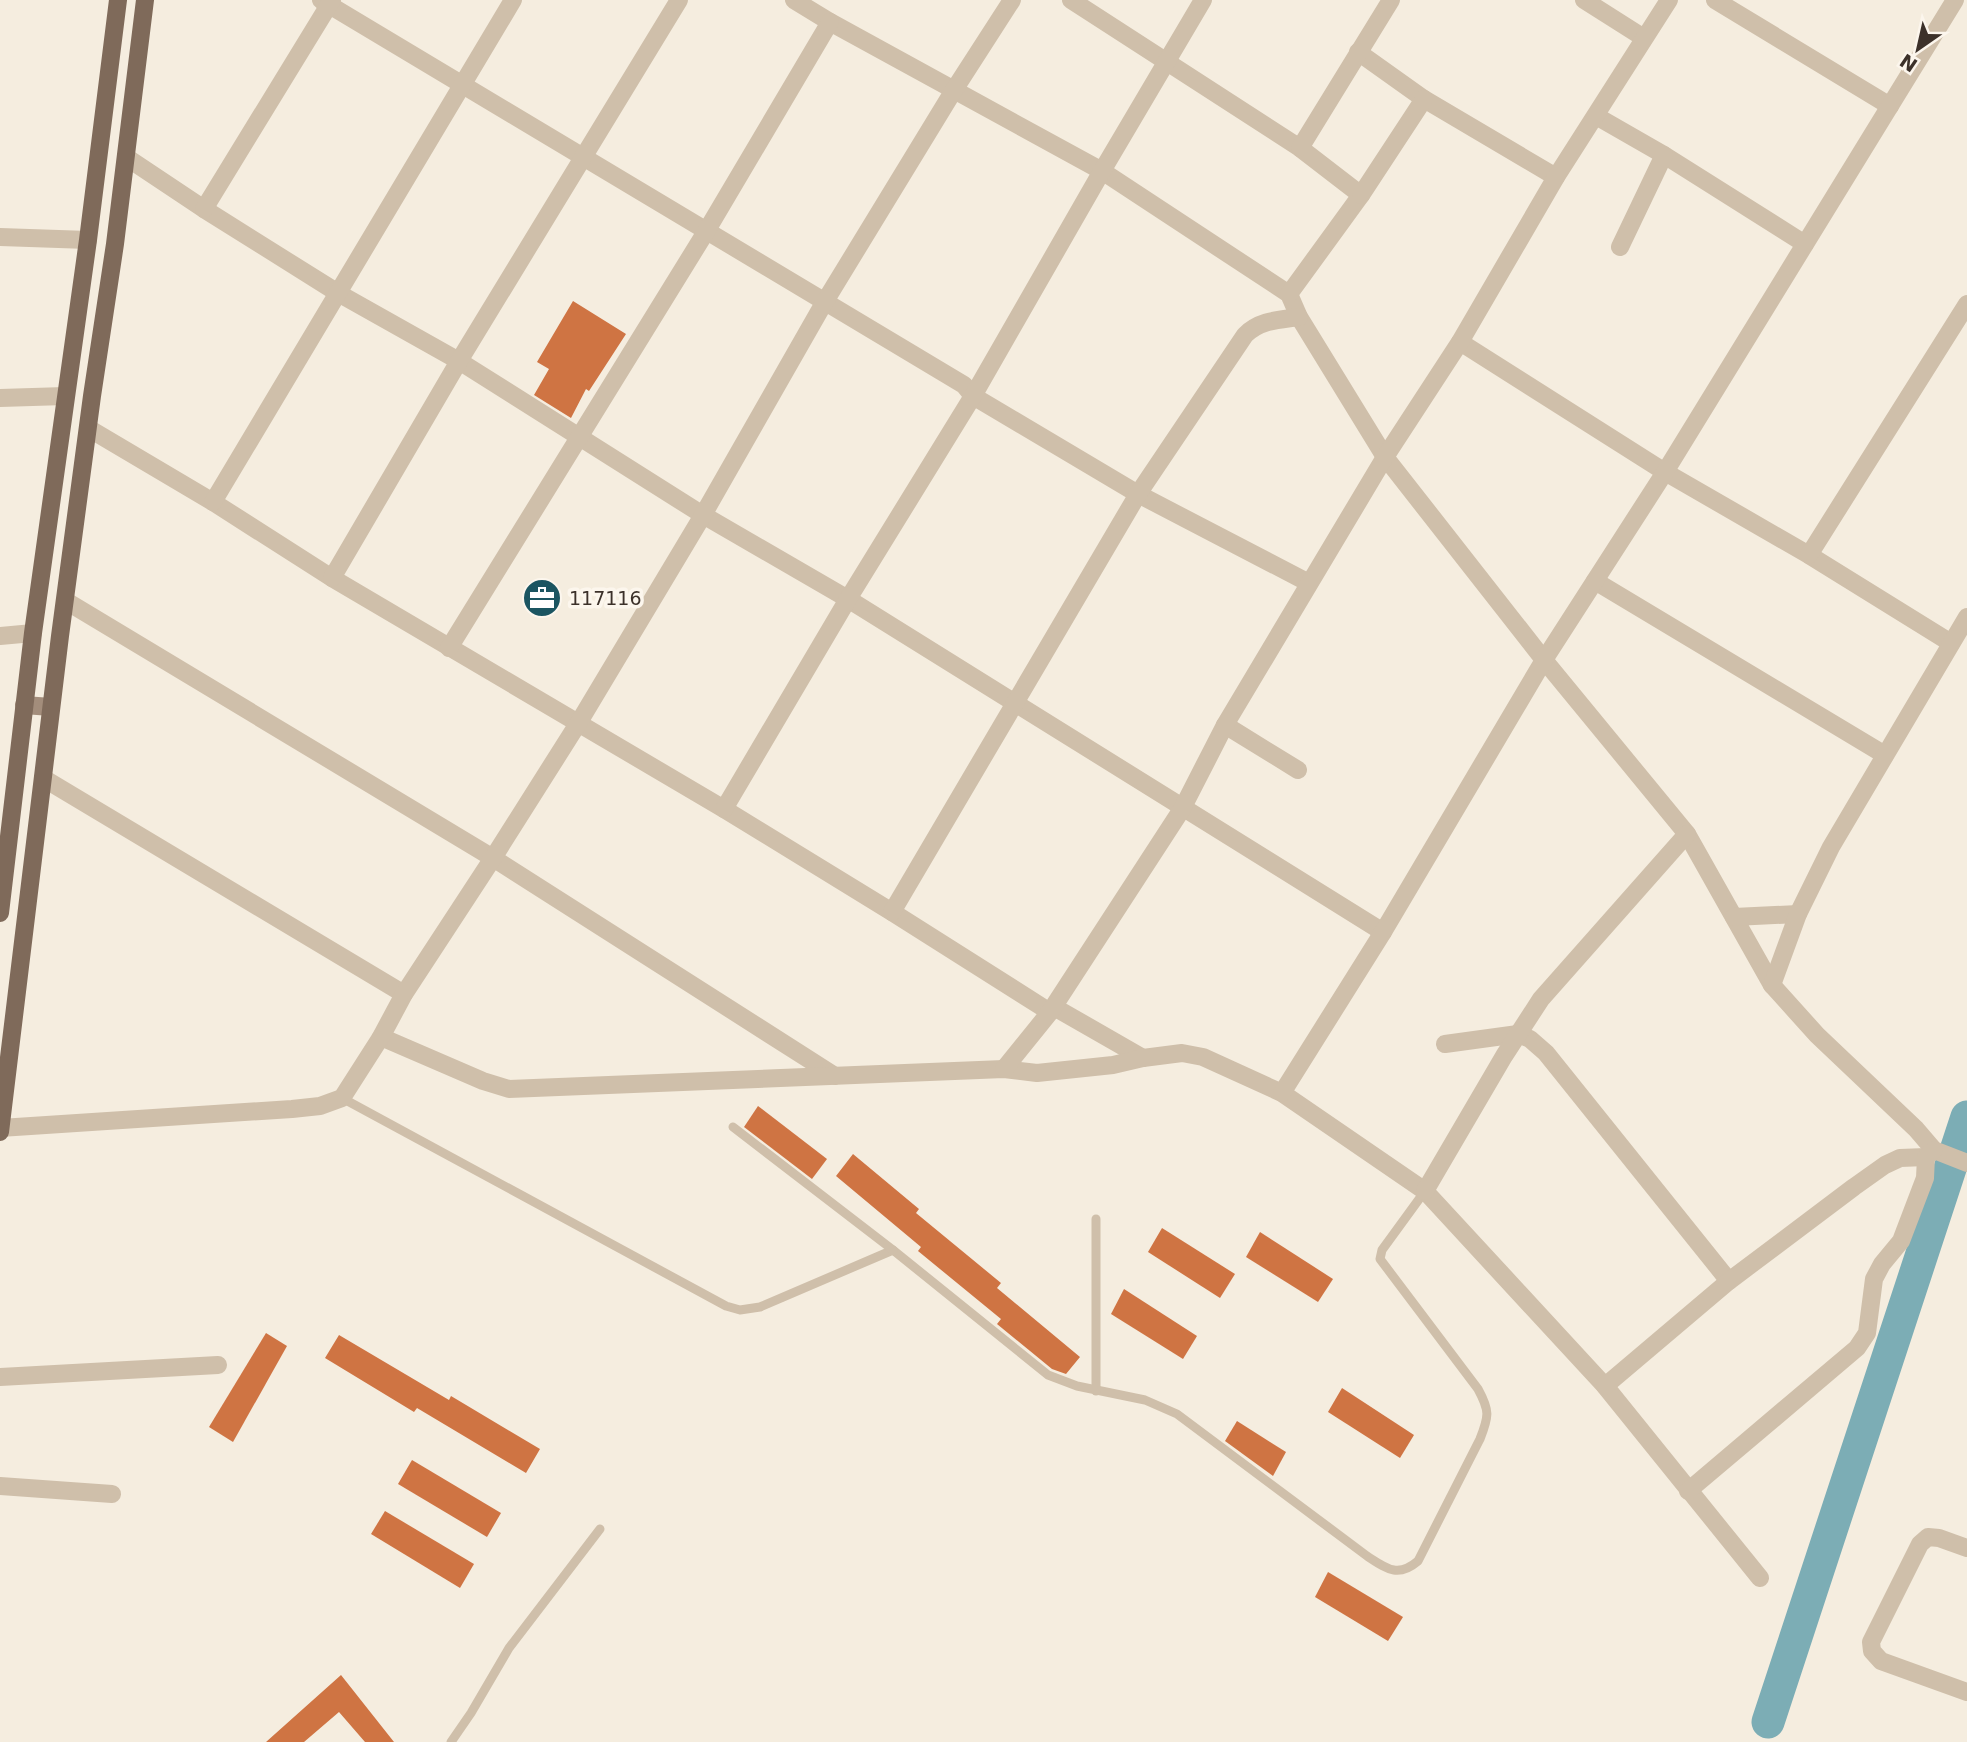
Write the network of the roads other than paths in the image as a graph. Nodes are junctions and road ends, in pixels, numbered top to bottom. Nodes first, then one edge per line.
1 (118, 0) edge
2 (145, 0) edge
3 (513, 0) edge
4 (678, 0) edge
5 (794, 0) edge
6 (1012, 0) edge
7 (1071, 0) edge
8 (1203, 0) edge
9 (1391, 0) edge
10 (1584, 0) edge
11 (1669, 0) edge
12 (1715, 0) edge
13 (1955, 0) edge
14 (327, 2) edge
15 (830, 22) junction
16 (1644, 38) junction
17 (1358, 52) junction
18 (1166, 61) junction
19 (462, 85) junction
20 (954, 90) junction
21 (1424, 99) junction
22 (1890, 106) junction
23 (1596, 116) junction
24 (1300, 148) junction
25 (1664, 155) junction
26 (126, 157) junction
27 (583, 159) junction
28 (1102, 171) junction
29 (1556, 177) junction
30 (1360, 195) junction
31 (204, 209) junction
32 (707, 230) junction
33 (0, 237) edge
34 (88, 240) junction
35 (1805, 244) junction
36 (1620, 247) dead end
37 (338, 293) junction
38 (1289, 294) junction
39 (824, 303) junction
40 (1967, 304) edge
41 (1299, 317) junction
42 (1460, 342) junction
43 (459, 361) junction
44 (65, 396) junction
45 (973, 396) junction
46 (0, 398) edge
47 (88, 428) junction
48 (579, 438) junction
49 (1385, 457) junction
50 (1665, 472) junction
51 (1138, 494) junction
52 (213, 502) junction
53 (703, 515) junction
54 (1809, 555) junction
55 (332, 578) junction
56 (1595, 581) junction
57 (1310, 583) junction
58 (848, 599) junction
59 (66, 601) junction
60 (1967, 617) edge
61 (33, 633) junction
62 (0, 636) edge
63 (1951, 642) junction
64 (449, 648) junction
65 (1544, 660) junction
66 (1015, 702) junction
67 (24, 705) junction
68 (51, 708) junction
69 (579, 722) junction
70 (1225, 725) junction
71 (1885, 755) junction
72 (1298, 770) dead end
73 (43, 778) junction
74 (724, 809) junction
75 (1182, 809) junction
76 (1687, 834) junction
77 (494, 859) junction
78 (2, 883) edge
79 (892, 912) junction
80 (0, 913) edge
81 (1798, 914) junction
82 (1734, 917) junction
83 (1383, 932) junction
84 (1773, 985) junction
85 (404, 994) junction
86 (1052, 1010) junction
87 (1518, 1034) junction
88 (381, 1037) junction
89 (1445, 1044) dead end
90 (1143, 1058) junction
91 (1004, 1069) junction
92 (835, 1076) junction
93 (1282, 1093) junction
94 (342, 1098) junction
95 (733, 1127) dead end
96 (0, 1130) edge
97 (1936, 1155) junction
98 (1967, 1163) edge
99 (1425, 1191) junction
100 (1096, 1219) dead end
101 (893, 1250) junction
102 (1729, 1281) junction
103 (218, 1365) dead end
104 (0, 1377) edge
105 (1605, 1386) junction
106 (1096, 1391) junction
107 (0, 1486) edge
108 (1688, 1491) junction
109 (112, 1494) dead end
110 (600, 1529) dead end
111 (1967, 1548) edge
112 (1760, 1578) dead end
113 (1967, 1692) edge
114 (451, 1742) edge

1 - 34 main road
2 - 26 main road
3 - 19 street
4 - 27 street
5 - 15 street
6 - 20 street
7 - 18 street
8 - 18 street
9 - 17 street
10 - 16 street
11 - 16 street
12 - 22 street
13 - 22 street
14 - 19 street
14 - 31 street
15 - 20 street
15 - 32 street
16 - 23 street
17 - 21 street
17 - 24 street
18 - 24 street
18 - 28 street
19 - 27 street
19 - 37 street
20 - 28 street
20 - 39 street
21 - 29 street
21 - 30 street
22 - 35 street
23 - 25 street
23 - 29 street
24 - 30 street
25 - 35 street
25 - 36 street
26 - 31 street
26 - 47 main road
27 - 32 street
27 - 43 street
28 - 38 street
28 - 45 street
29 - 42 street
30 - 38 street
31 - 37 street
32 - 39 street
32 - 48 street
33 - 34 street
34 - 44 main road
35 - 50 street
37 - 43 street
37 - 52 street
38 - 41 street
39 - 45 street
39 - 53 street
40 - 54 street
41 - 49 street
41 - 51 street
42 - 49 street
42 - 50 street
43 - 48 street
43 - 55 street
44 - 46 street
44 - 61 main road
45 - 51 street
45 - 58 street
47 - 52 street
47 - 59 main road
48 - 53 street
48 - 64 street
49 - 57 street
49 - 65 street
50 - 54 street
50 - 56 street
51 - 57 street
51 - 66 street
52 - 55 street
53 - 58 street
53 - 69 street
54 - 63 street
55 - 64 street
56 - 65 street
56 - 71 street
57 - 70 street
58 - 66 street
58 - 74 street
59 - 68 main road
59 - 77 street
60 - 63 street
61 - 62 street
61 - 67 main road
63 - 71 street
64 - 69 street
65 - 76 street
65 - 83 street
66 - 75 street
66 - 79 street
67 - 68 main road
67 - 78 main road
68 - 73 main road
69 - 74 street
69 - 77 street
70 - 72 street
70 - 75 street
71 - 81 street
73 - 85 street
73 - 96 main road
74 - 79 street
75 - 83 street
75 - 86 street
76 - 82 street
76 - 87 street
77 - 85 street
77 - 92 street
78 - 80 main road
79 - 86 street
81 - 82 street
81 - 84 street
82 - 84 street
83 - 93 street
84 - 97 street
85 - 88 street
86 - 90 street
86 - 91 street
87 - 89 street
87 - 99 street
87 - 102 street
88 - 92 street
88 - 94 street
90 - 91 street
90 - 93 street
91 - 92 street
93 - 99 street
94 - 96 street
94 - 101 lane
95 - 101 lane
97 - 98 street
97 - 102 street
97 - 108 street
99 - 105 street
99 - 106 lane
100 - 106 lane
101 - 106 lane
102 - 105 street
103 - 104 street
105 - 108 street
107 - 109 street
108 - 112 street
110 - 114 lane
111 - 113 street

